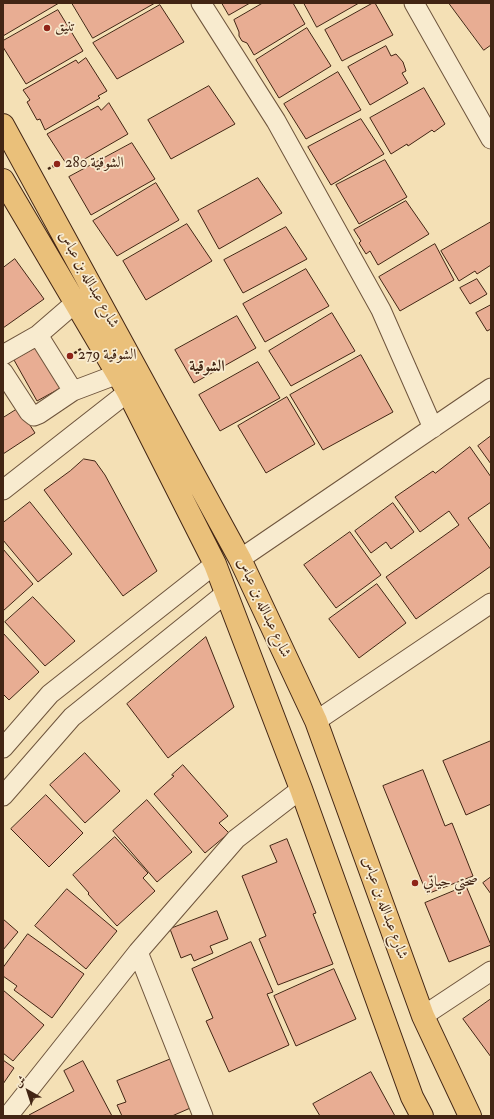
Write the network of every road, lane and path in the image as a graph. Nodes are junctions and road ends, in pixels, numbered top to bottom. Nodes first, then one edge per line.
1 (201, 3) edge
2 (414, 3) edge
3 (3, 125) edge
4 (491, 139) edge
5 (3, 180) edge
6 (75, 303) junction
7 (38, 335) junction
8 (3, 355) edge
9 (3, 372) edge
10 (123, 383) junction
11 (491, 388) edge
12 (73, 391) junction
13 (433, 428) junction
14 (3, 490) edge
15 (240, 558) junction
16 (215, 564) junction
17 (226, 593) junction
18 (491, 603) edge
19 (316, 721) junction
20 (3, 748) edge
21 (301, 789) junction
22 (3, 796) edge
23 (138, 952) junction
24 (491, 971) edge
25 (423, 1016) junction
26 (8, 1116) edge
27 (203, 1116) edge
28 (422, 1116) edge
29 (470, 1116) edge

1 - 13 street
2 - 4 street
3 - 15 main road, شارع عبدالله بن عباس
5 - 6 main road, شارع عبدالله بن عباس
6 - 7 street
6 - 10 main road, شارع عبدالله بن عباس
7 - 8 street
7 - 12 street
9 - 12 street
10 - 12 street
10 - 14 street
10 - 16 main road, شارع عبدالله بن عباس
11 - 13 street
13 - 15 street
15 - 19 main road, شارع عبدالله بن عباس
16 - 17 main road, شارع عبدالله بن عباس
16 - 20 street
17 - 21 main road, شارع عبدالله بن عباس
17 - 22 street
18 - 19 street
19 - 25 main road, شارع عبدالله بن عباس
21 - 23 street
21 - 28 main road, شارع عبدالله بن عباس
23 - 26 street
23 - 27 street
24 - 25 street
25 - 29 main road, شارع عبدالله بن عباس

